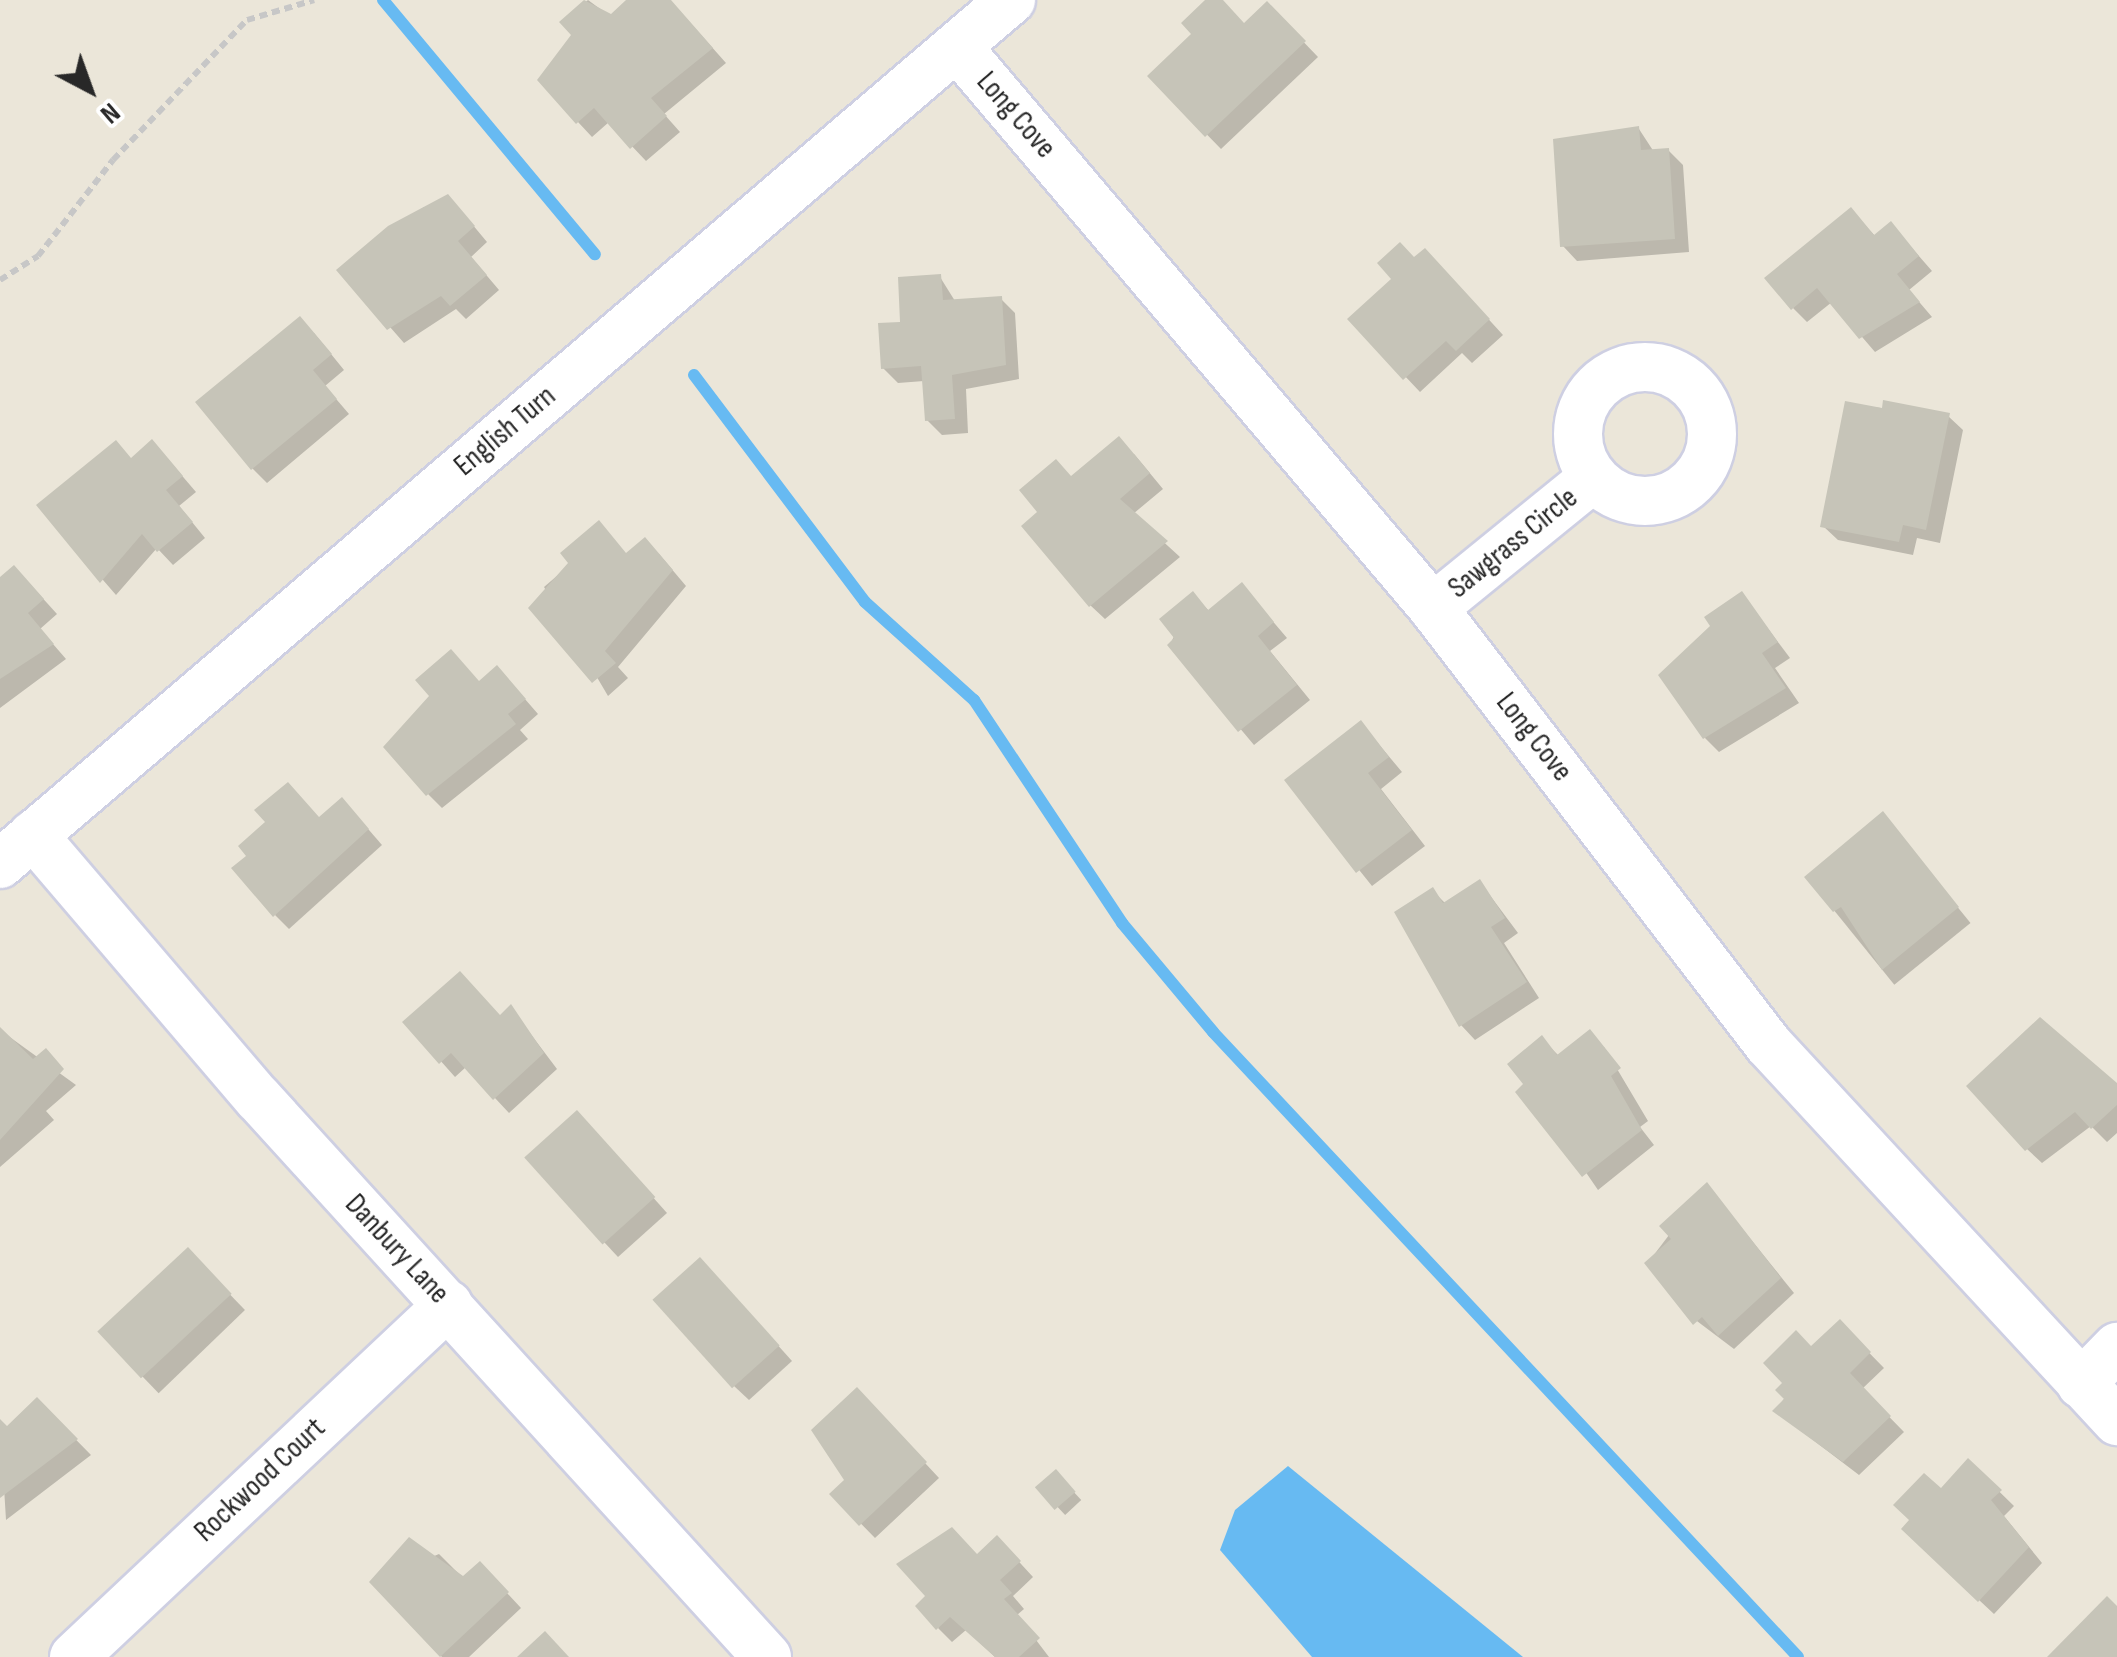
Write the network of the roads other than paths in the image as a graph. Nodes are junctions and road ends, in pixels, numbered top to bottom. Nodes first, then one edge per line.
1 (1012, 0) edge
2 (958, 48) junction
3 (1593, 478) dead end
4 (1434, 608) junction
5 (17, 849) edge
6 (448, 1305) junction
7 (2117, 1348) edge
8 (2080, 1384) junction
9 (2117, 1421) edge
10 (74, 1657) edge
11 (767, 1657) edge

1 - 2 street, English Turn
2 - 4 street, Long Cove
2 - 5 street, English Turn
3 - 4 street, Sawgrass Circle
4 - 8 street, Long Cove
5 - 6 street, Danbury Lane
6 - 10 street, Rockwood Court
6 - 11 street, Danbury Lane
7 - 8 street
8 - 9 street, Long Cove

